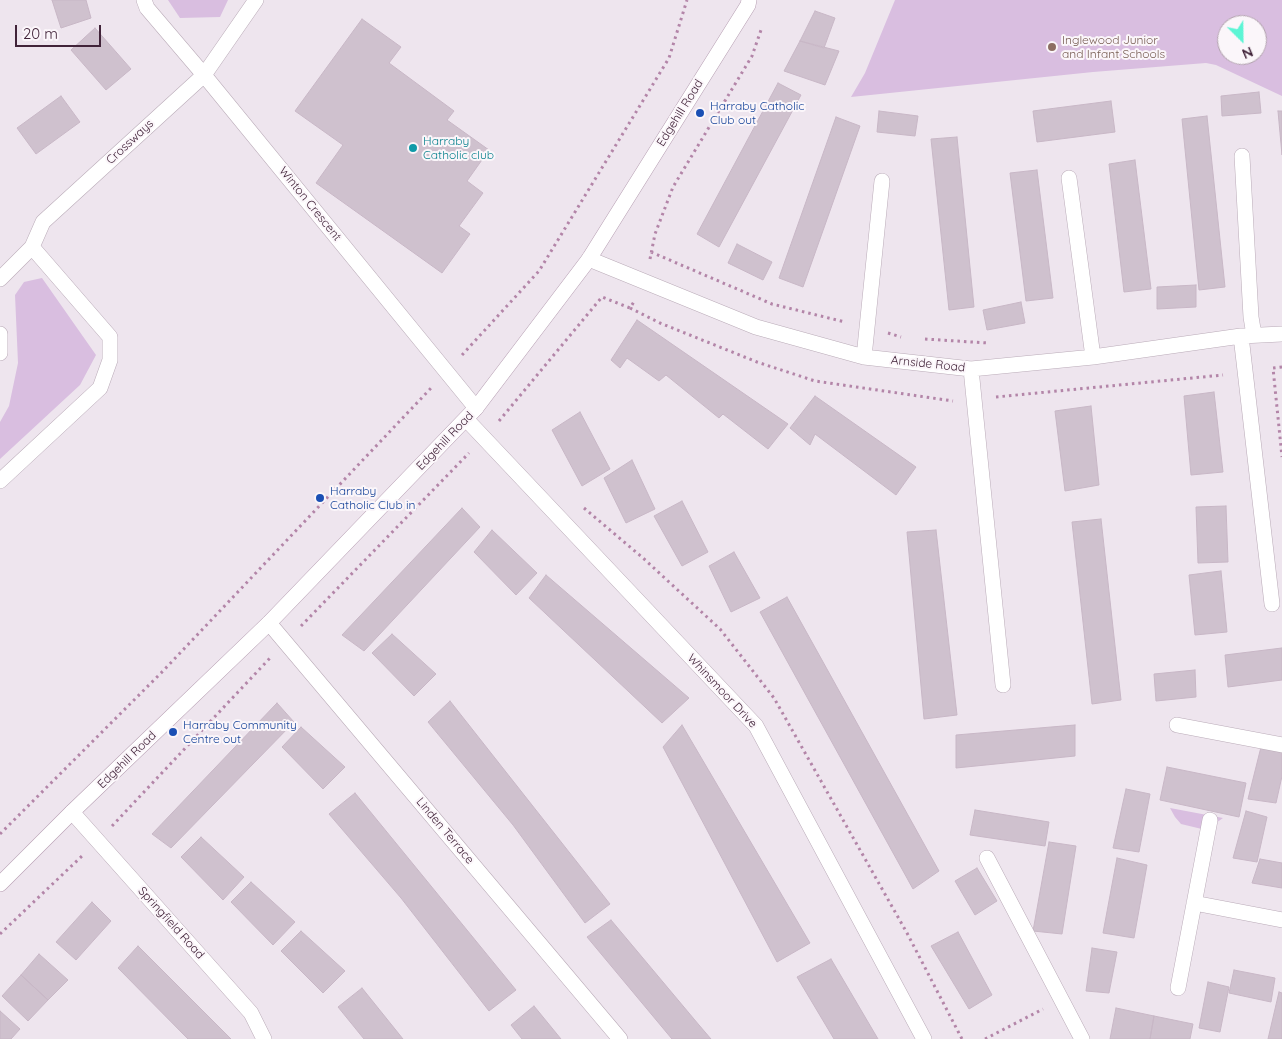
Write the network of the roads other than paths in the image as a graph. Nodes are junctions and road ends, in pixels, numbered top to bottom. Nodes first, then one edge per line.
1 (144, 0) edge
2 (256, 0) edge
3 (749, 0) edge
4 (204, 75) junction
5 (1242, 156) dead end
6 (1068, 178) dead end
7 (882, 181) dead end
8 (32, 247) junction
9 (589, 259) junction
10 (0, 279) edge
11 (0, 334) edge
12 (1282, 334) edge
13 (1247, 336) junction
14 (0, 353) edge
15 (864, 357) junction
16 (1093, 357) junction
17 (971, 369) junction
18 (471, 413) junction
19 (0, 481) edge
20 (1272, 604) dead end
21 (269, 624) junction
22 (1003, 685) dead end
23 (1178, 725) dead end
24 (1282, 745) edge
25 (72, 812) junction
26 (1210, 820) dead end
27 (987, 858) dead end
28 (0, 884) edge
29 (1194, 903) junction
30 (1282, 920) edge
31 (1178, 988) dead end
32 (264, 1039) edge
33 (620, 1039) edge
34 (924, 1039) edge
35 (1082, 1039) edge

1 - 4 street, Winton Crescent
2 - 4 street, Crossways
3 - 9 street, Edgehill Road
4 - 8 street, Crossways
4 - 18 street, Winton Crescent
5 - 13 street
6 - 16 street
7 - 15 street
8 - 10 street, Crossways
8 - 19 street
9 - 15 street, Arnside Road
9 - 18 street, Edgehill Road
11 - 14 street
12 - 13 street, Arnside Road
13 - 16 street, Arnside Road
13 - 20 street
15 - 17 street, Arnside Road
16 - 17 street, Arnside Road
17 - 22 street
18 - 21 street, Edgehill Road
18 - 34 street, Whinsmoor Drive
21 - 25 street, Edgehill Road
21 - 33 street, Linden Terrace
23 - 24 street
25 - 28 street, Edgehill Road
25 - 32 street, Springfield Road
26 - 29 street
27 - 35 street
29 - 30 street
29 - 31 street

